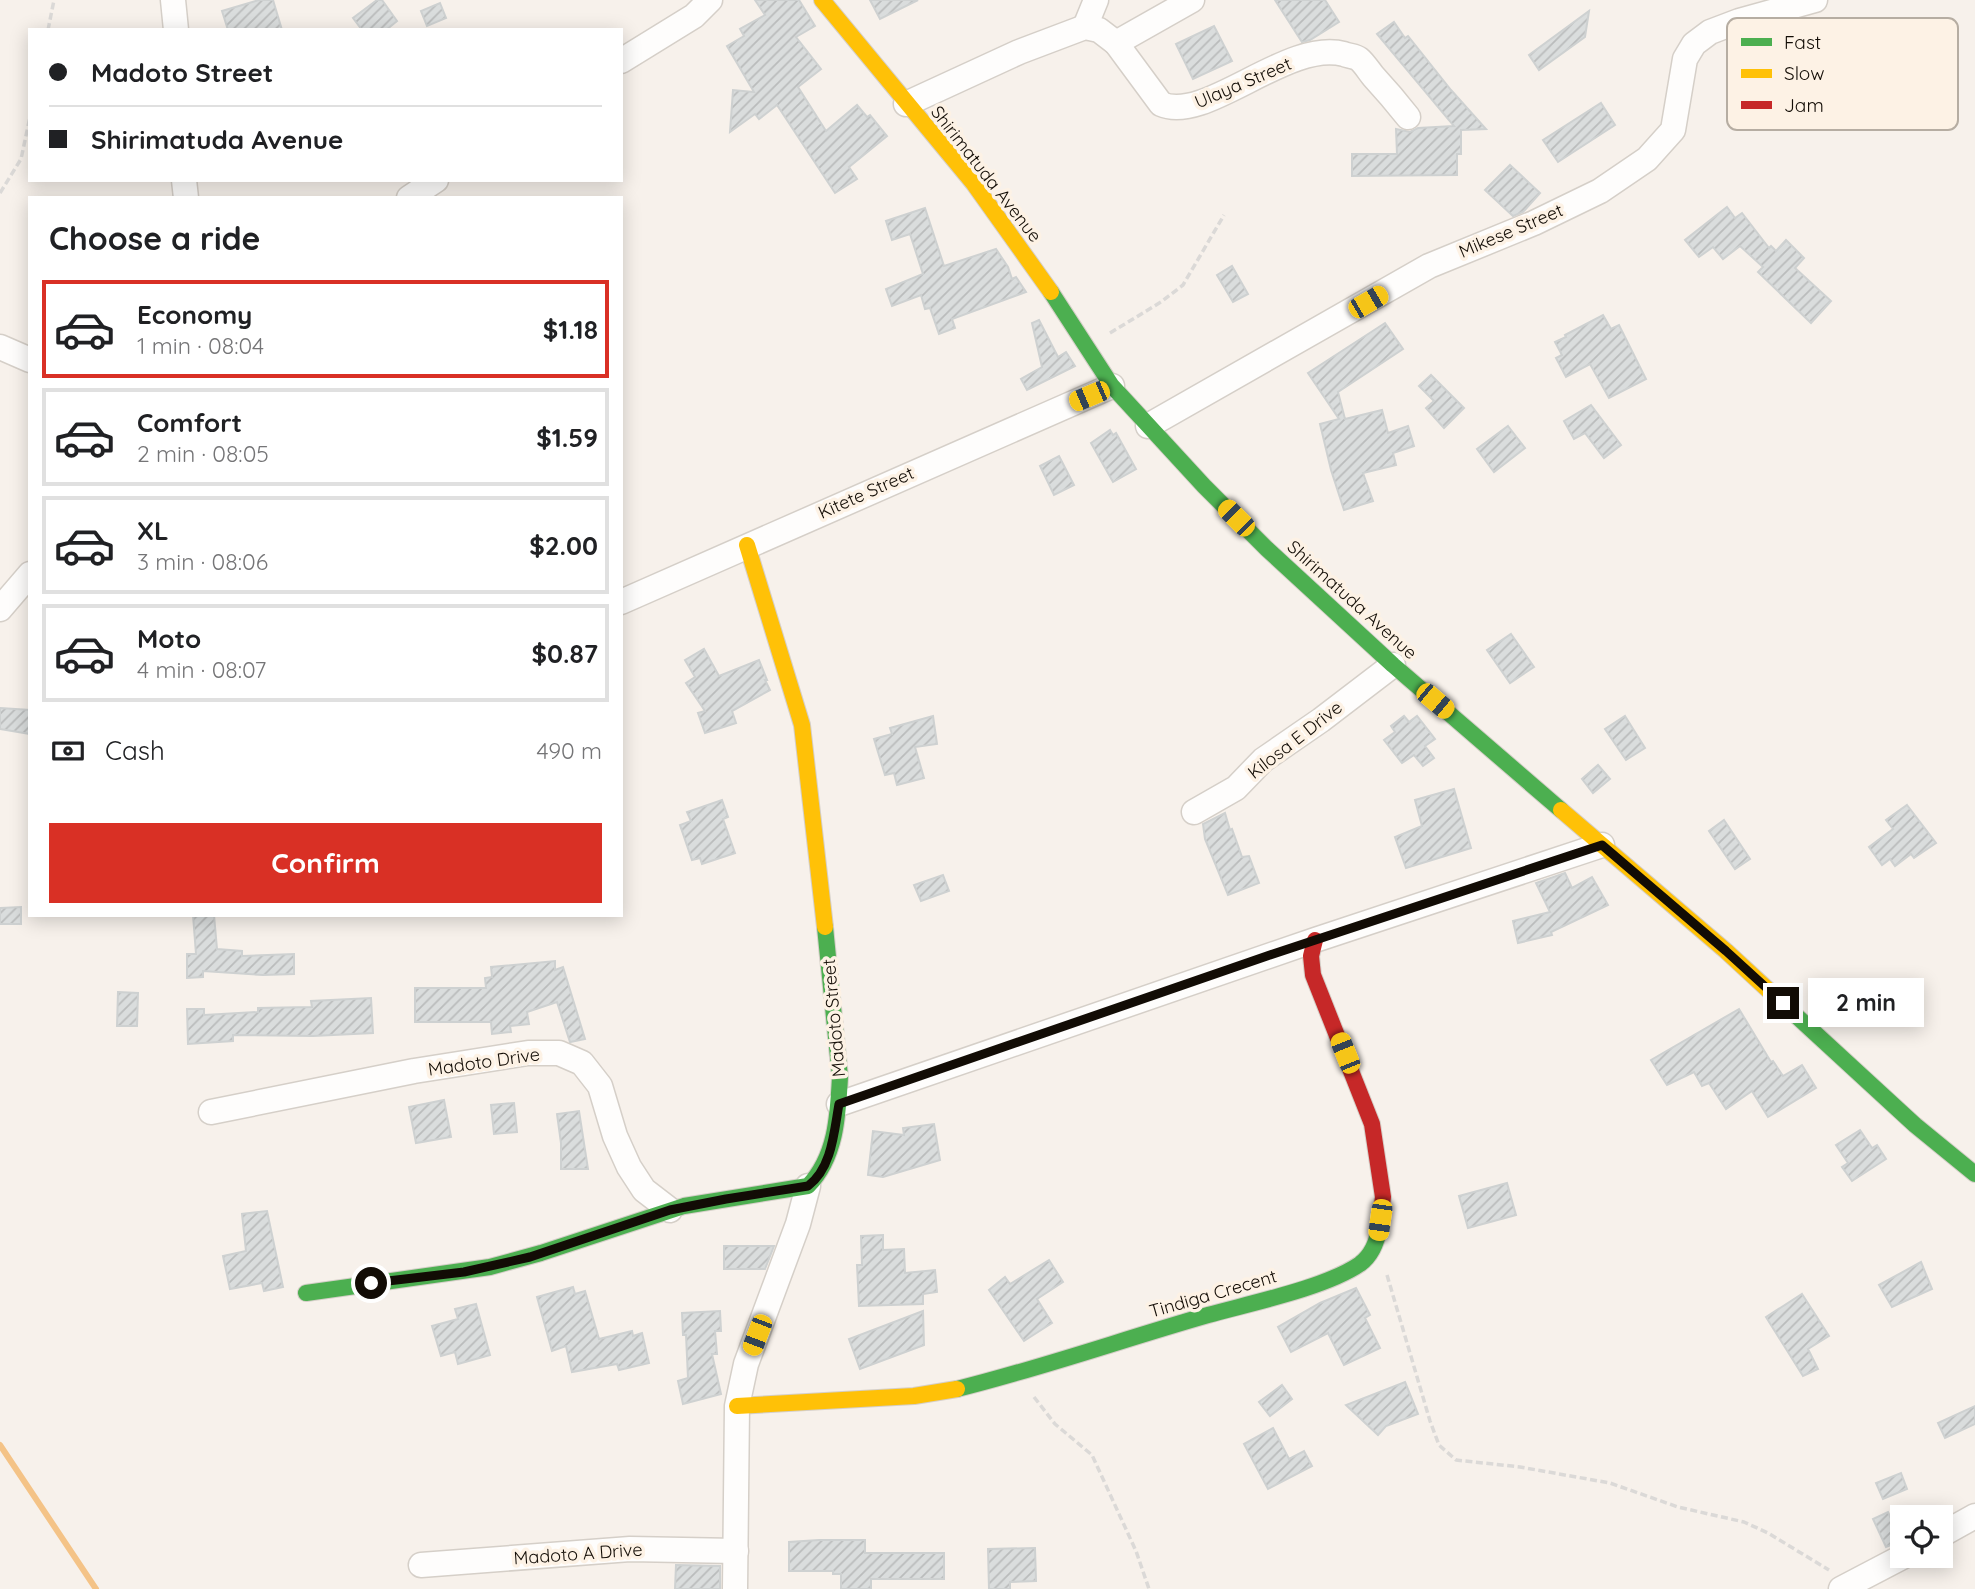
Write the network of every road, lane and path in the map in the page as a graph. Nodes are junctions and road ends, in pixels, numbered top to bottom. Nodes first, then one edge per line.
1 (54, 0) edge
2 (173, 0) edge
3 (709, 0) edge
4 (822, 0) edge
5 (1096, 0) edge
6 (1192, 0) edge
7 (1815, 0) edge
8 (1750, 18) edge
9 (1727, 26) edge
10 (1085, 27) junction
11 (48, 28) edge
12 (176, 28) edge
13 (1116, 43) junction
14 (623, 60) edge
15 (906, 104) junction
16 (1408, 117) dead end
17 (28, 126) edge
18 (433, 182) edge
19 (0, 193) edge
20 (413, 196) edge
21 (1224, 215) dead end
22 (0, 347) edge
23 (1087, 347) junction
24 (28, 359) edge
25 (1112, 386) junction
26 (1148, 426) junction
27 (747, 545) junction
28 (28, 576) edge
29 (623, 601) edge
30 (0, 609) edge
31 (1393, 665) junction
32 (1194, 812) dead end
33 (1602, 845) junction
34 (1315, 940) junction
35 (839, 1104) junction
36 (211, 1112) dead end
37 (1975, 1174) edge
38 (808, 1186) junction
39 (670, 1210) junction
40 (1377, 1244) junction
41 (306, 1293) dead end
42 (1014, 1375) junction
43 (737, 1406) junction
44 (1975, 1516) edge
45 (1953, 1528) edge
46 (736, 1551) junction
47 (1890, 1563) edge
48 (421, 1565) dead end
49 (1846, 1587) edge
50 (734, 1589) edge
51 (1149, 1589) edge

1 - 11 path
2 - 12 street
3 - 14 street
4 - 15 street, Shirimatuda Avenue
5 - 10 street
6 - 13 street
7 - 8 street, Mikese Street
9 - 26 street, Mikese Street
10 - 13 street, Ulaya Street
10 - 15 street
13 - 16 street, Ulaya Street
15 - 23 street, Shirimatuda Avenue
17 - 19 path
18 - 20 street
21 - 23 path
22 - 24 street
23 - 25 street, Shirimatuda Avenue
25 - 26 street, Shirimatuda Avenue
25 - 27 street, Kitete Street
26 - 31 street, Shirimatuda Avenue
27 - 29 street, Kitete Street
27 - 35 street, Madoto Street
28 - 30 street
31 - 32 street, Kilosa E Drive
31 - 33 street, Shirimatuda Avenue
33 - 34 street
33 - 37 street, Shirimatuda Avenue
34 - 35 street
34 - 40 street
35 - 38 street, Madoto Street
36 - 39 street, Madoto Drive
38 - 39 street
38 - 43 street
39 - 41 street
40 - 42 street, Tindiga Crecent
40 - 49 path
42 - 43 street, Tindiga Crecent
42 - 51 path
43 - 46 street
44 - 45 street
46 - 48 street, Madoto A Drive
46 - 50 street
47 - 49 street

